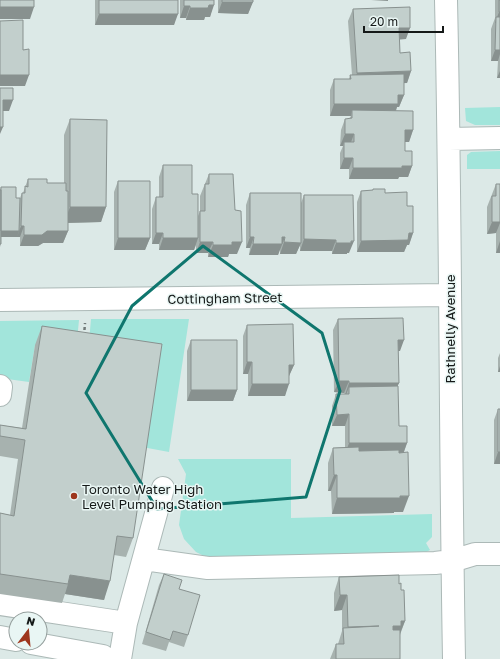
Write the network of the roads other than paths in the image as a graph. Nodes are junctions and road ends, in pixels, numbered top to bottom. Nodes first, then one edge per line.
1 (446, 0) edge
2 (500, 138) edge
3 (449, 139) junction
4 (449, 295) junction
5 (0, 300) edge
6 (0, 386) edge
7 (0, 395) edge
8 (163, 488) dead end
9 (500, 554) edge
10 (144, 559) junction
11 (452, 561) junction
12 (0, 604) edge
13 (126, 623) junction
14 (48, 646) edge
15 (112, 658) edge
16 (454, 659) edge

1 - 3 street, Rathnelly Avenue
2 - 3 street
3 - 4 street, Rathnelly Avenue
4 - 5 street, Cottingham Street
4 - 11 street, Rathnelly Avenue
6 - 7 street
8 - 10 street
9 - 11 street
10 - 11 street
10 - 13 street
11 - 16 street, Rathnelly Avenue
12 - 13 street
13 - 15 street
14 - 15 street

